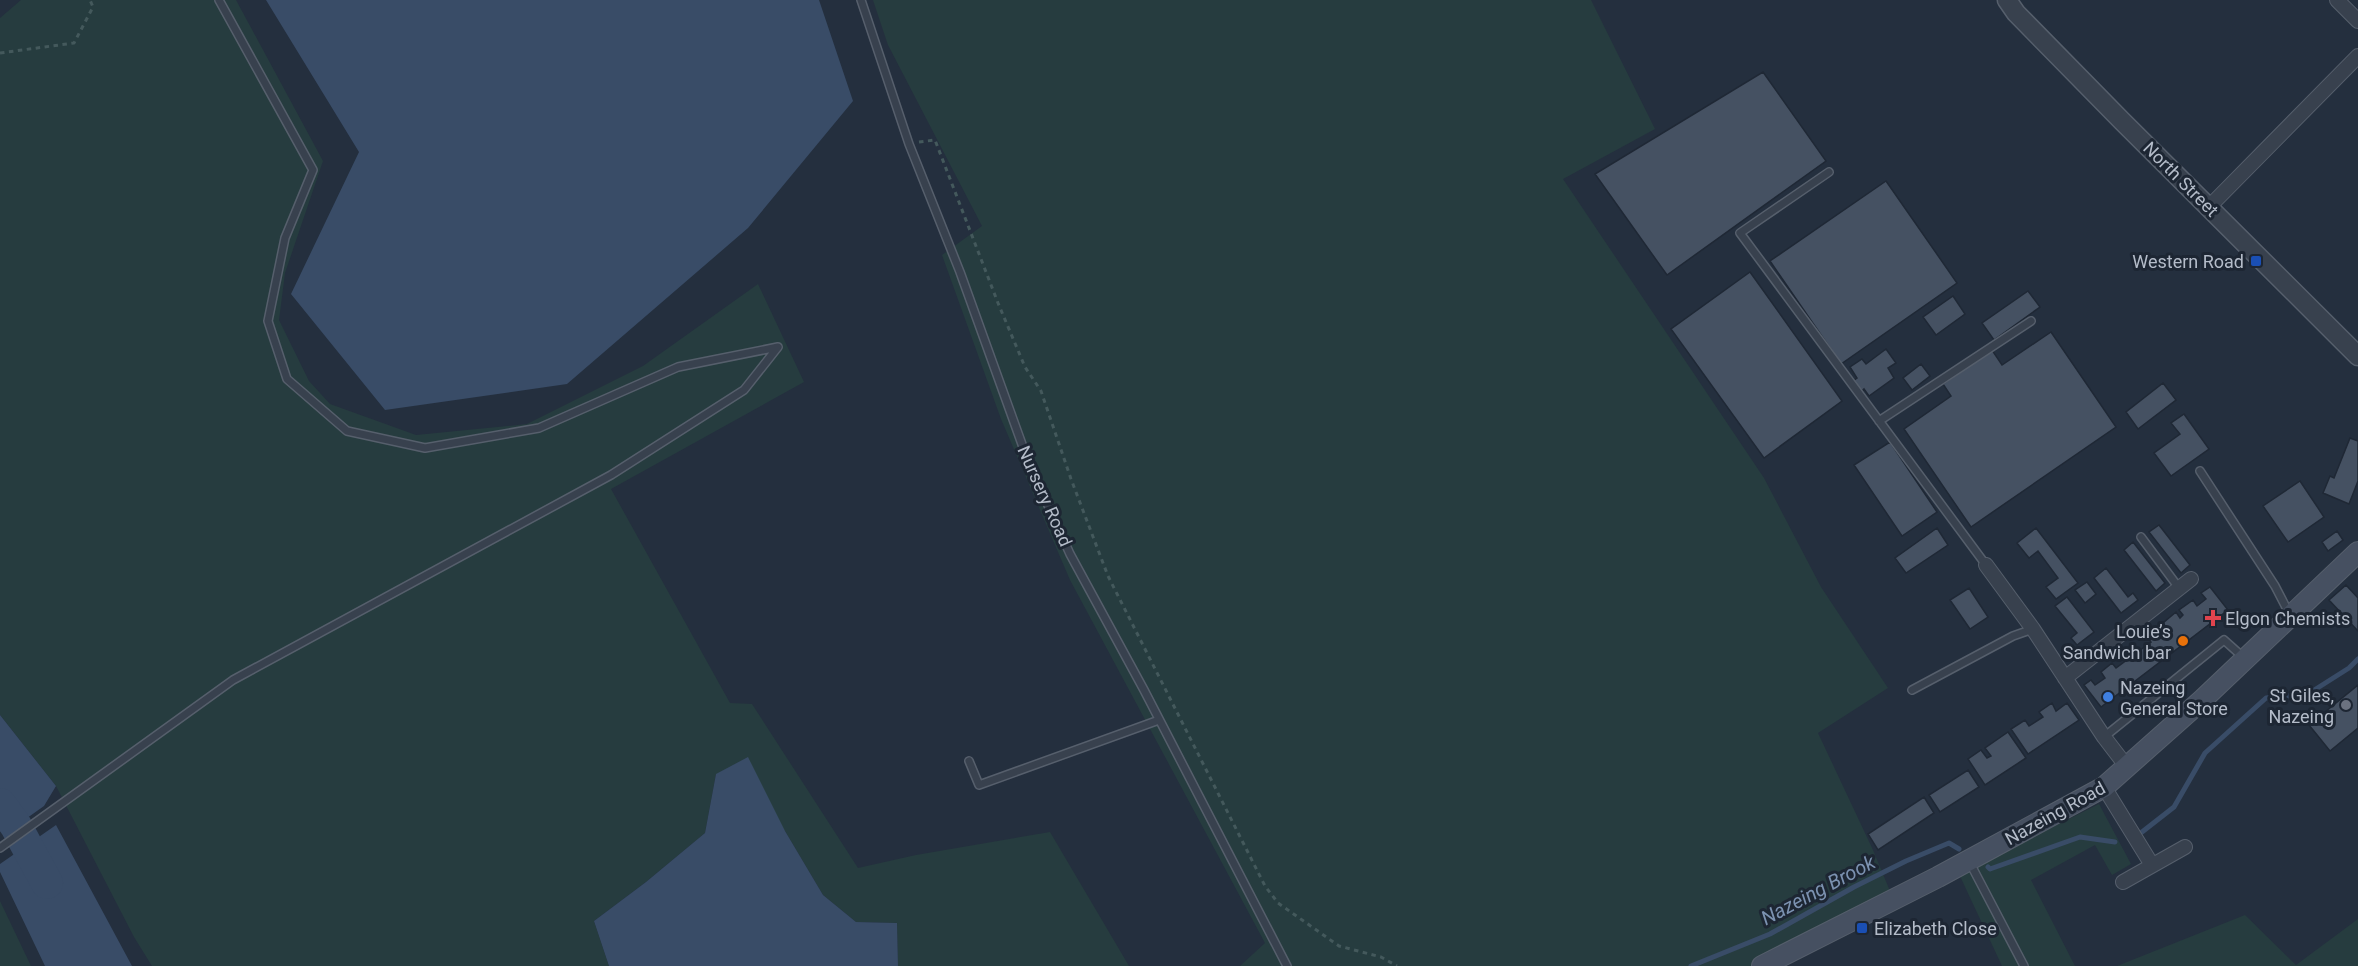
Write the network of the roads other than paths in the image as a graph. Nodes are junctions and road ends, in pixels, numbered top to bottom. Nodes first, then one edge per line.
1 (219, 0) edge
2 (861, 0) edge
3 (2007, 0) edge
4 (2337, 0) edge
5 (2358, 21) edge
6 (2358, 56) edge
7 (1829, 172) dead end
8 (2209, 207) junction
9 (2031, 321) dead end
10 (2358, 356) edge
11 (1879, 421) junction
12 (2200, 471) dead end
13 (2141, 537) dead end
14 (2358, 552) edge
15 (1986, 565) joint
16 (2191, 579) dead end
17 (2180, 588) junction
18 (2291, 617) junction
19 (2033, 629) junction
20 (2246, 659) junction
21 (2065, 678) junction
22 (1912, 690) dead end
23 (1159, 720) junction
24 (2104, 737) junction
25 (969, 761) dead end
26 (2127, 767) junction
27 (2104, 787) junction
28 (2185, 847) dead end
29 (0, 848) edge
30 (1969, 860) junction
31 (2152, 866) junction
32 (2123, 882) dead end
33 (1287, 966) edge
34 (1762, 966) edge
35 (2024, 966) edge

1 - 29 lane
2 - 23 lane, Nursery Road
3 - 8 street, North Street
4 - 5 street
6 - 8 street
7 - 11 lane
8 - 10 street, North Street
9 - 11 lane
11 - 15 lane
12 - 18 lane
13 - 17 lane
14 - 18 main road, Nazeing Road
15 - 19 street
16 - 17 street
17 - 21 street
18 - 20 main road, Nazeing Road
19 - 21 street
19 - 22 lane
20 - 24 lane
20 - 26 main road, Nazeing Road
21 - 24 street
23 - 25 lane
23 - 33 lane, Nursery Road
24 - 26 street
26 - 27 main road, Nazeing Road
27 - 30 main road, Nazeing Road
27 - 31 street
28 - 31 street
30 - 34 main road, Nazeing Road
30 - 35 lane
31 - 32 street

